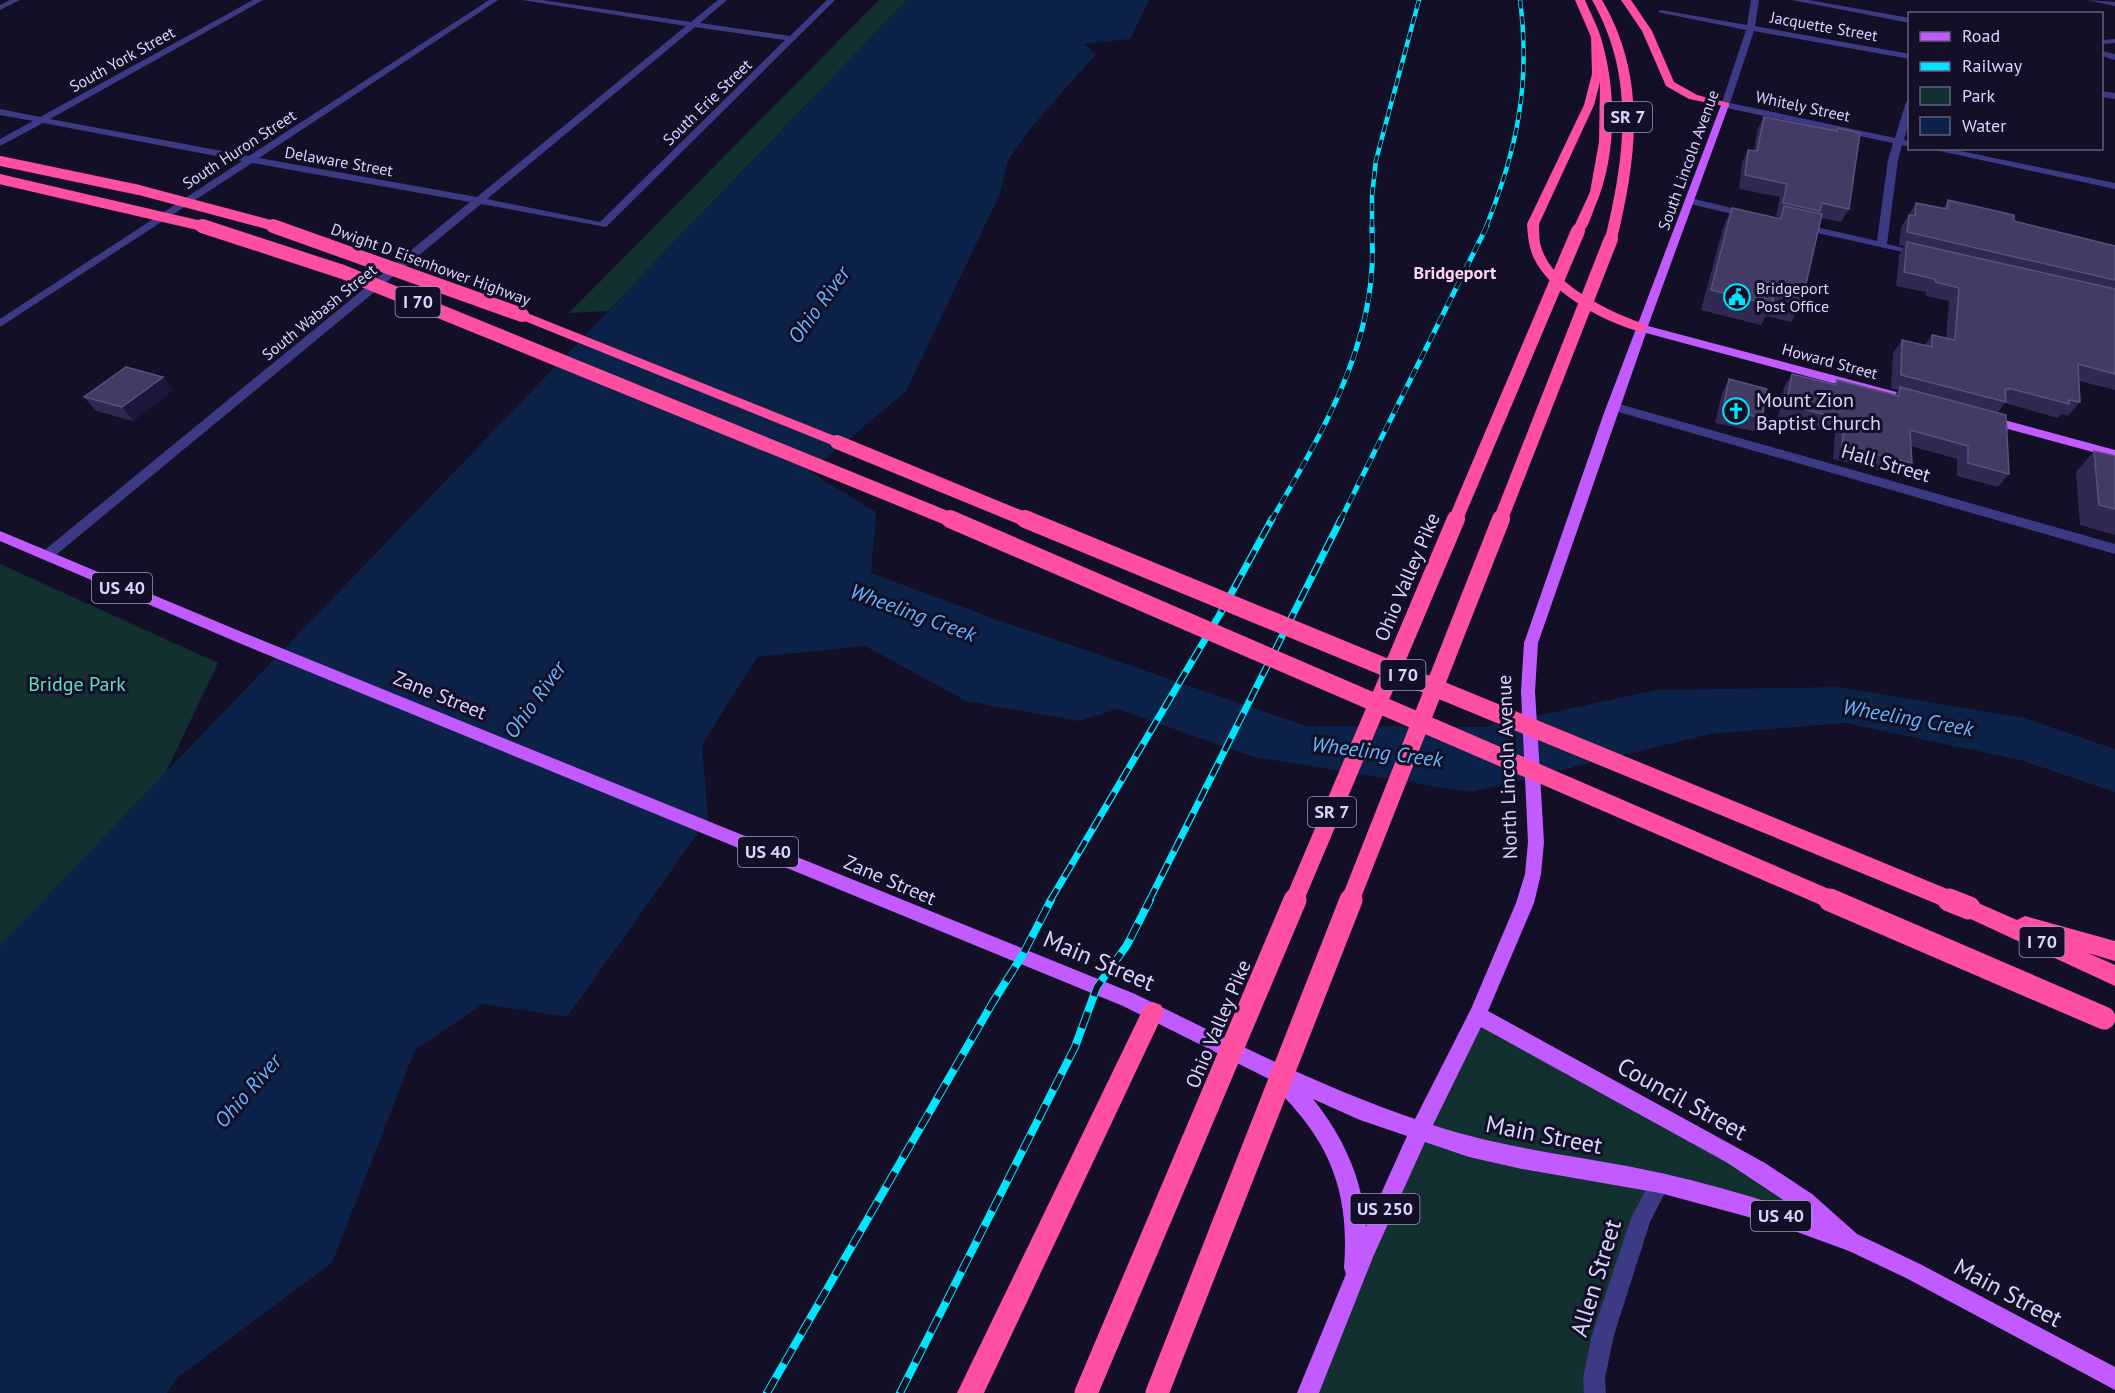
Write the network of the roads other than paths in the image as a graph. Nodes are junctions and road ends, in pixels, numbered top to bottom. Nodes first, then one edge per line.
1 (16, 0) edge
2 (259, 0) edge
3 (494, 0) edge
4 (526, 0) edge
5 (723, 0) edge
6 (831, 0) edge
7 (1580, 0) edge
8 (1597, 0) edge
9 (1626, 0) edge
10 (1755, 0) edge
11 (1796, 0) edge
12 (2091, 0) edge
13 (2115, 4) edge
14 (0, 8) edge
15 (1661, 12) dead end
16 (1908, 21) edge
17 (694, 24) junction
18 (1750, 28) junction
19 (1596, 37) junction
20 (792, 39) junction
21 (1908, 57) edge
22 (1725, 105) junction
23 (1908, 109) edge
24 (0, 112) edge
25 (42, 120) junction
26 (1898, 142) junction
27 (0, 143) edge
28 (1908, 144) edge
29 (1940, 150) edge
30 (250, 159) junction
31 (0, 161) edge
32 (0, 179) edge
33 (2115, 186) edge
34 (481, 201) junction
35 (1690, 201) junction
36 (1758, 217) edge
37 (602, 225) joint
38 (1792, 225) edge
39 (1881, 245) junction
40 (1928, 256) edge
41 (0, 324) edge
42 (1641, 328) junction
43 (1907, 398) edge
44 (1612, 406) junction
45 (1976, 417) edge
46 (2115, 454) edge
47 (0, 536) edge
48 (2115, 549) edge
49 (46, 556) junction
50 (1969, 908) junction
51 (964, 934) joint
52 (2115, 951) edge
53 (2115, 976) edge
54 (1153, 1012) junction
55 (1477, 1016) junction
56 (2111, 1021) edge
57 (1270, 1071) junction
58 (1419, 1132) junction
59 (1660, 1183) junction
60 (1853, 1242) junction
61 (1351, 1286) junction
62 (2115, 1379) edge
63 (970, 1393) edge
64 (1086, 1393) edge
65 (1157, 1393) edge
66 (1308, 1393) edge
67 (1595, 1393) edge

1 - 14 street
2 - 25 street, South York Street
3 - 30 street, South Huron Street
4 - 17 street
5 - 17 street, South Wabash Street
6 - 20 street, South Erie Street
7 - 19 highway, Ohio Valley Pike / SR 7
8 - 65 highway, SR 7, bridge
9 - 22 highway
10 - 18 street, South Lincoln Avenue
11 - 16 street
12 - 13 street
15 - 18 street, Jacquette Street
17 - 20 street
17 - 34 street, South Wabash Street
18 - 21 street, Jacquette Street
18 - 22 street, South Lincoln Avenue
19 - 42 highway
19 - 64 highway, Ohio Valley Pike / SR 7, bridge
20 - 37 street, South Erie Street
22 - 26 street, Whitely Street
22 - 35 main road, South Lincoln Avenue
23 - 26 street
24 - 25 street, Delaware Street
25 - 27 street, South York Street
25 - 30 street, Delaware Street
26 - 28 street, Whitely Street
26 - 39 street
29 - 33 street
30 - 34 street, Delaware Street
30 - 41 street, South Huron Street
31 - 50 highway, Dwight D Eisenhower Highway / I 70, bridge
32 - 56 highway, Dwight D Eisenhower Highway / I 70, bridge
34 - 37 street, Delaware Street
34 - 49 street, South Wabash Street
35 - 36 street
35 - 42 main road, South Lincoln Avenue
38 - 39 street
39 - 40 street
42 - 43 main road, Howard Street
42 - 44 main road, North Lincoln Avenue
44 - 48 street, Hall Street
44 - 55 main road, North Lincoln Avenue, bridge
45 - 46 main road
47 - 49 main road, Zane Street / US 40
49 - 51 main road, Zane Street / US 40
50 - 52 highway
50 - 53 highway, I 70
51 - 54 main road, Main Street / US 40
54 - 57 main road, Main Street / US 40
54 - 63 highway
55 - 58 main road, North Lincoln Avenue
55 - 60 main road, Council Street
57 - 58 main road, Main Street / US 40
57 - 61 main road
58 - 59 main road, Main Street / US 40
58 - 61 main road, North Lincoln Avenue / US 250
59 - 60 main road, Main Street / US 40
59 - 67 street, Allen Street
60 - 62 main road, Main Street / US 40
61 - 66 main road, North Lincoln Avenue / US 250

